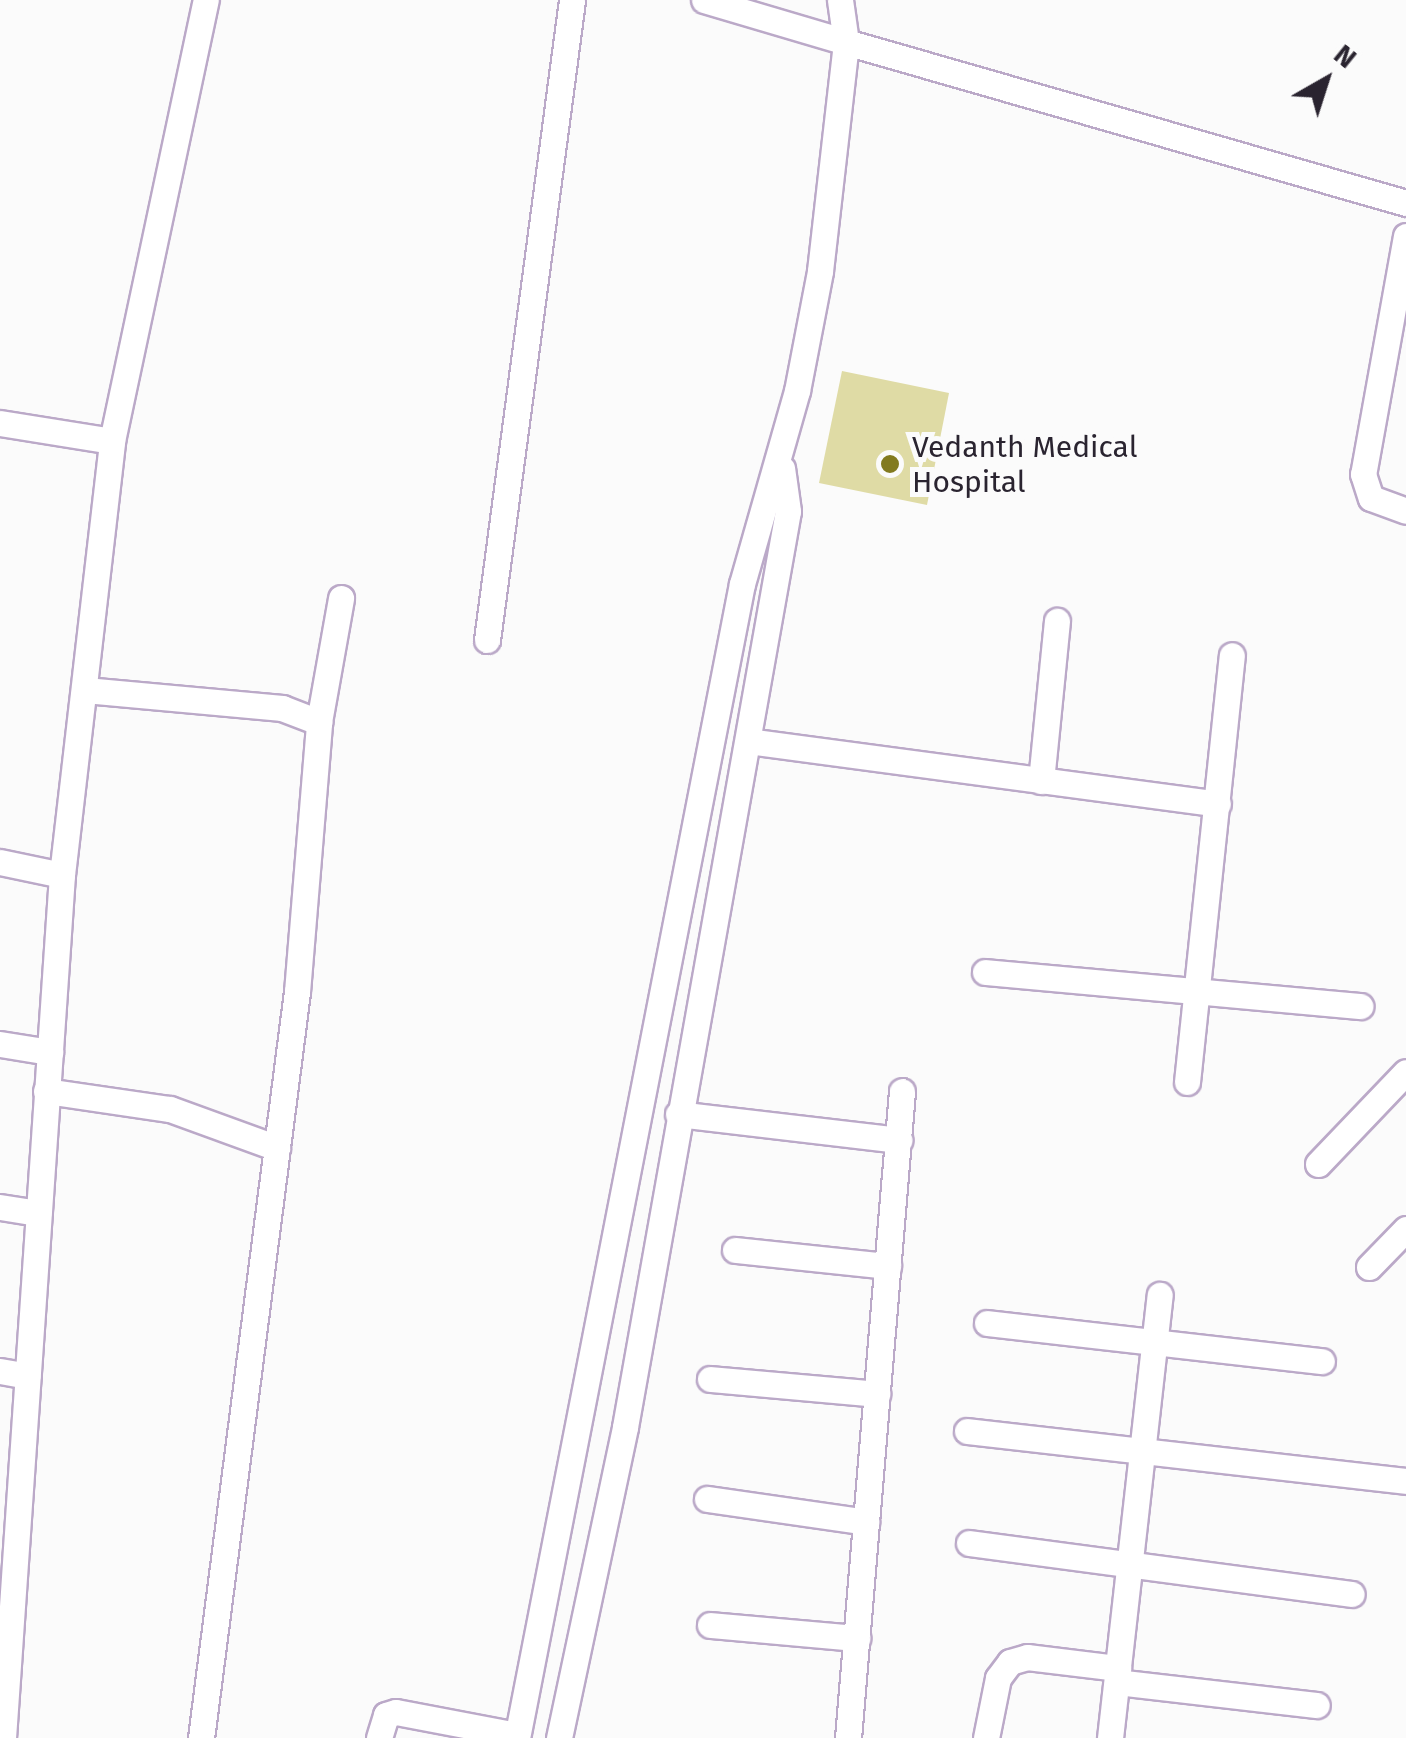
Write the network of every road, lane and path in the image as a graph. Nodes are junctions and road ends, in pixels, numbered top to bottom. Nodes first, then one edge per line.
1 (206, 0) edge
2 (572, 0) edge
3 (704, 0) edge
4 (844, 4) edge
5 (846, 42) junction
6 (1406, 203) edge
7 (1406, 236) edge
8 (0, 424) edge
9 (112, 441) junction
10 (782, 468) junction
11 (1406, 511) edge
12 (341, 598) dead end
13 (1057, 621) dead end
14 (487, 640) dead end
15 (1232, 655) dead end
16 (85, 690) junction
17 (319, 722) junction
18 (748, 741) junction
19 (1041, 781) junction
20 (1218, 804) junction
21 (0, 862) edge
22 (62, 875) junction
23 (985, 972) dead end
24 (1196, 992) junction
25 (1360, 1006) dead end
26 (0, 1044) edge
27 (50, 1052) junction
28 (1406, 1072) edge
29 (1187, 1082) dead end
30 (46, 1091) junction
31 (902, 1092) dead end
32 (678, 1114) junction
33 (898, 1140) junction
34 (277, 1148) junction
35 (1318, 1164) dead end
36 (0, 1207) edge
37 (39, 1213) junction
38 (1406, 1229) edge
39 (735, 1250) dead end
40 (888, 1266) junction
41 (1369, 1267) dead end
42 (1160, 1295) dead end
43 (987, 1323) dead end
44 (1155, 1342) junction
45 (1322, 1361) dead end
46 (0, 1371) edge
47 (28, 1376) junction
48 (710, 1379) dead end
49 (877, 1394) junction
50 (967, 1431) dead end
51 (1143, 1456) junction
52 (1406, 1481) edge
53 (708, 1499) dead end
54 (866, 1522) junction
55 (8, 1531) edge
56 (969, 1543) dead end
57 (1130, 1569) junction
58 (1352, 1594) dead end
59 (710, 1625) dead end
60 (857, 1638) junction
61 (1118, 1675) junction
62 (1318, 1705) dead end
63 (517, 1737) edge
64 (3, 1738) edge
65 (202, 1738) edge
66 (379, 1738) edge
67 (559, 1738) edge
68 (848, 1738) edge
69 (986, 1738) edge
70 (1110, 1738) edge

1 - 9 street
2 - 14 street
3 - 5 street
4 - 5 street
5 - 6 street
5 - 10 street
7 - 11 street
8 - 9 street
9 - 16 street
10 - 18 street
10 - 63 street
12 - 17 street
13 - 19 street
15 - 20 street
16 - 17 street
16 - 22 street
17 - 34 street
18 - 19 street
18 - 32 street
19 - 20 street
20 - 24 street
21 - 22 street
22 - 27 street
23 - 24 street
24 - 25 street
24 - 29 street
26 - 27 street
27 - 30 street
28 - 35 street
30 - 34 street
30 - 37 street
31 - 33 street
32 - 33 street
32 - 67 street
33 - 40 street
34 - 65 street
36 - 37 street
37 - 47 street
38 - 41 street
39 - 40 street
40 - 49 street
42 - 44 street
43 - 44 street
44 - 45 street
44 - 51 street
46 - 47 street
47 - 55 street
48 - 49 street
49 - 54 street
50 - 51 street
51 - 52 street
51 - 57 street
53 - 54 street
54 - 60 street
55 - 64 street
56 - 57 street
57 - 58 street
57 - 61 street
59 - 60 street
60 - 68 street
61 - 62 street
61 - 69 street
61 - 70 street
63 - 66 street

